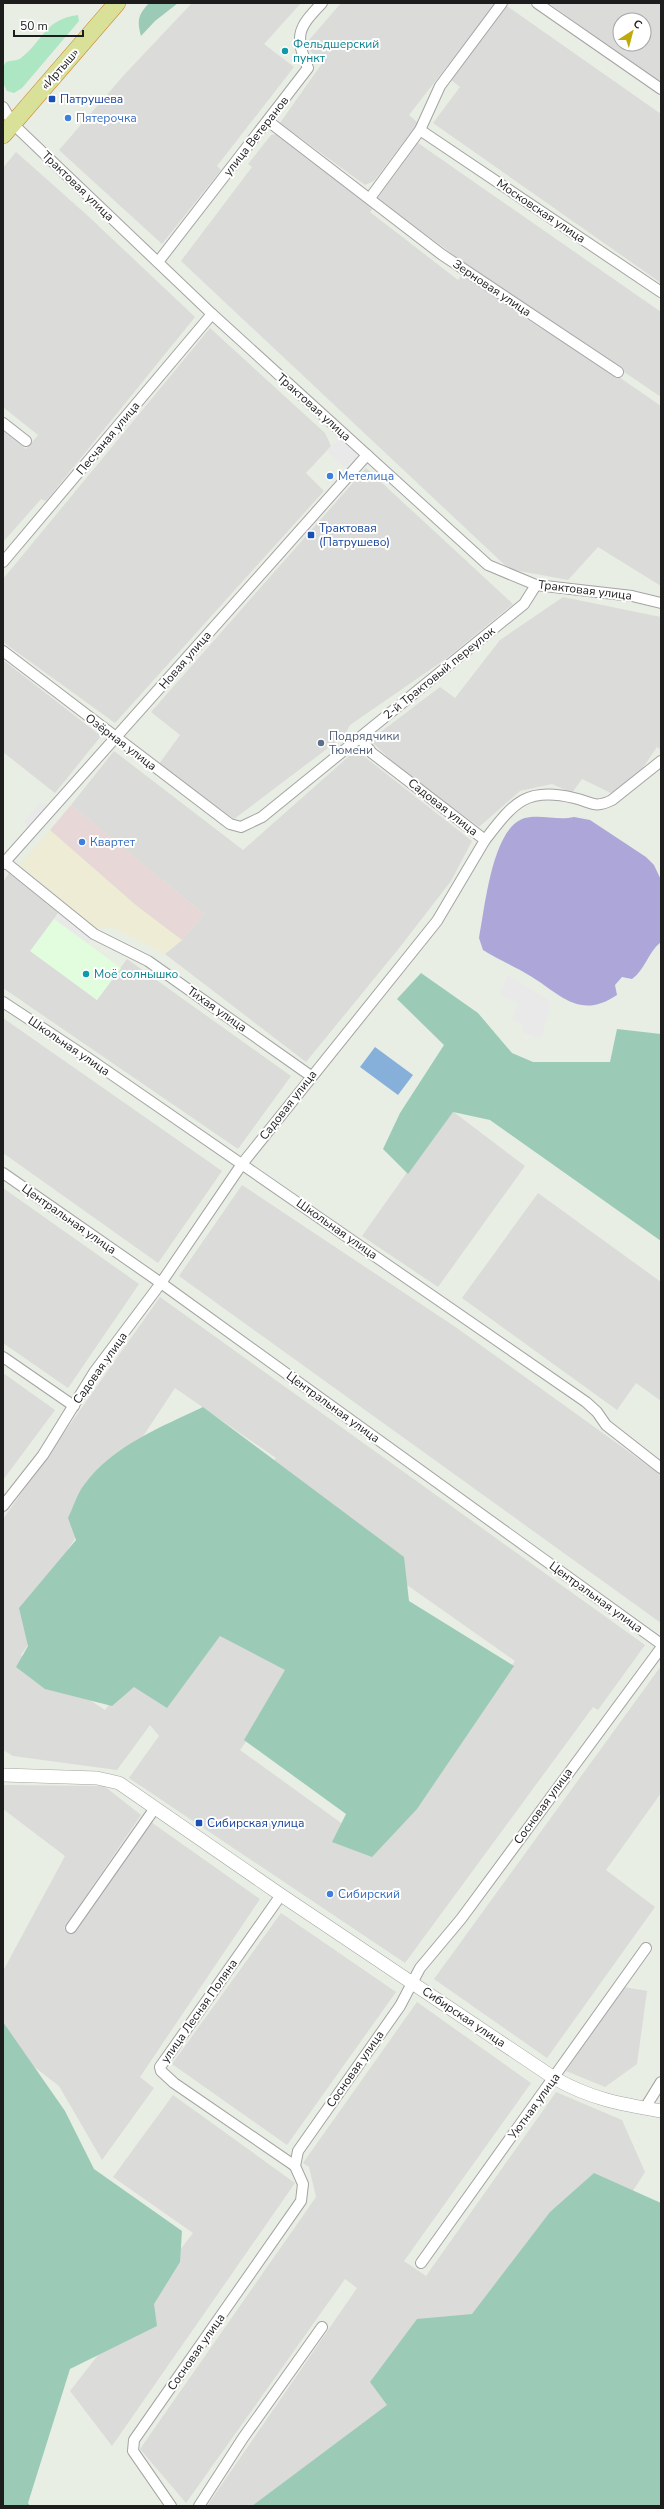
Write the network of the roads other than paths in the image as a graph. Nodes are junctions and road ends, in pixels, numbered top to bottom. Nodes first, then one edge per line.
1 (117, 3) edge
2 (322, 3) edge
3 (502, 3) edge
4 (537, 3) edge
5 (661, 89) edge
6 (3, 107) edge
7 (268, 121) junction
8 (8, 130) edge
9 (420, 130) junction
10 (370, 198) junction
11 (158, 262) junction
12 (661, 292) edge
13 (212, 314) junction
14 (618, 372) dead end
15 (3, 423) edge
16 (26, 441) dead end
17 (367, 455) junction
18 (3, 562) edge
19 (536, 585) junction
20 (661, 603) edge
21 (3, 651) edge
22 (116, 738) junction
23 (360, 738) junction
24 (661, 761) edge
25 (242, 827) joint
26 (485, 840) junction
27 (4, 863) edge
28 (3, 1002) edge
29 (311, 1076) junction
30 (242, 1164) junction
31 (3, 1173) edge
32 (161, 1283) junction
33 (3, 1357) edge
34 (74, 1406) junction
35 (661, 1468) edge
36 (3, 1506) edge
37 (661, 1644) edge
38 (661, 1648) edge
39 (3, 1775) edge
40 (155, 1808) junction
41 (281, 1895) junction
42 (71, 1928) dead end
43 (646, 1948) dead end
44 (412, 1982) junction
45 (554, 2078) junction
46 (661, 2082) edge
47 (645, 2108) junction
48 (661, 2111) edge
49 (295, 2166) junction
50 (421, 2263) dead end
51 (322, 2327) dead end
52 (171, 2506) edge
53 (199, 2506) edge

1 - 8 highway, «Иртыш»
2 - 7 street, улица Ветеранов
3 - 9 street
4 - 5 street
6 - 8 street, Трактовая улица
7 - 10 street, Зерновая улица
7 - 11 street, улица Ветеранов
8 - 11 street, Трактовая улица
9 - 10 street
9 - 12 street, Московская улица
10 - 14 street, Зерновая улица
11 - 13 street, Трактовая улица
13 - 17 street, Трактовая улица
13 - 18 street, Песчаная улица
15 - 16 street
17 - 19 street, Трактовая улица
17 - 22 street, Новая улица
19 - 20 street, Трактовая улица
19 - 23 street, 2-й Трактовый переулок
21 - 22 street, Озёрная улица
22 - 25 street, Озёрная улица
22 - 27 street, Новая улица
23 - 25 street, 2-й Трактовый переулок
23 - 26 street, Садовая улица
24 - 26 street
26 - 29 street, Садовая улица
27 - 29 street, Тихая улица
28 - 30 street, Школьная улица
29 - 30 street, Садовая улица
30 - 32 street, Садовая улица
30 - 35 street, Школьная улица
31 - 32 street, Центральная улица
32 - 34 street, Садовая улица
32 - 37 street, Центральная улица
33 - 34 street
34 - 36 street, Садовая улица
38 - 44 street, Сосновая улица
39 - 40 street, Сибирская улица
40 - 41 street, Сибирская улица
40 - 42 street
41 - 44 street, Сибирская улица
41 - 49 street, улица Лесная Поляна
43 - 45 street, Уютная улица
44 - 45 street, Сибирская улица
44 - 49 street, Сосновая улица
45 - 47 street, Сибирская улица
45 - 50 street, Уютная улица
46 - 47 street
47 - 48 street, Сибирская улица
49 - 52 street, Сосновая улица
51 - 53 street

